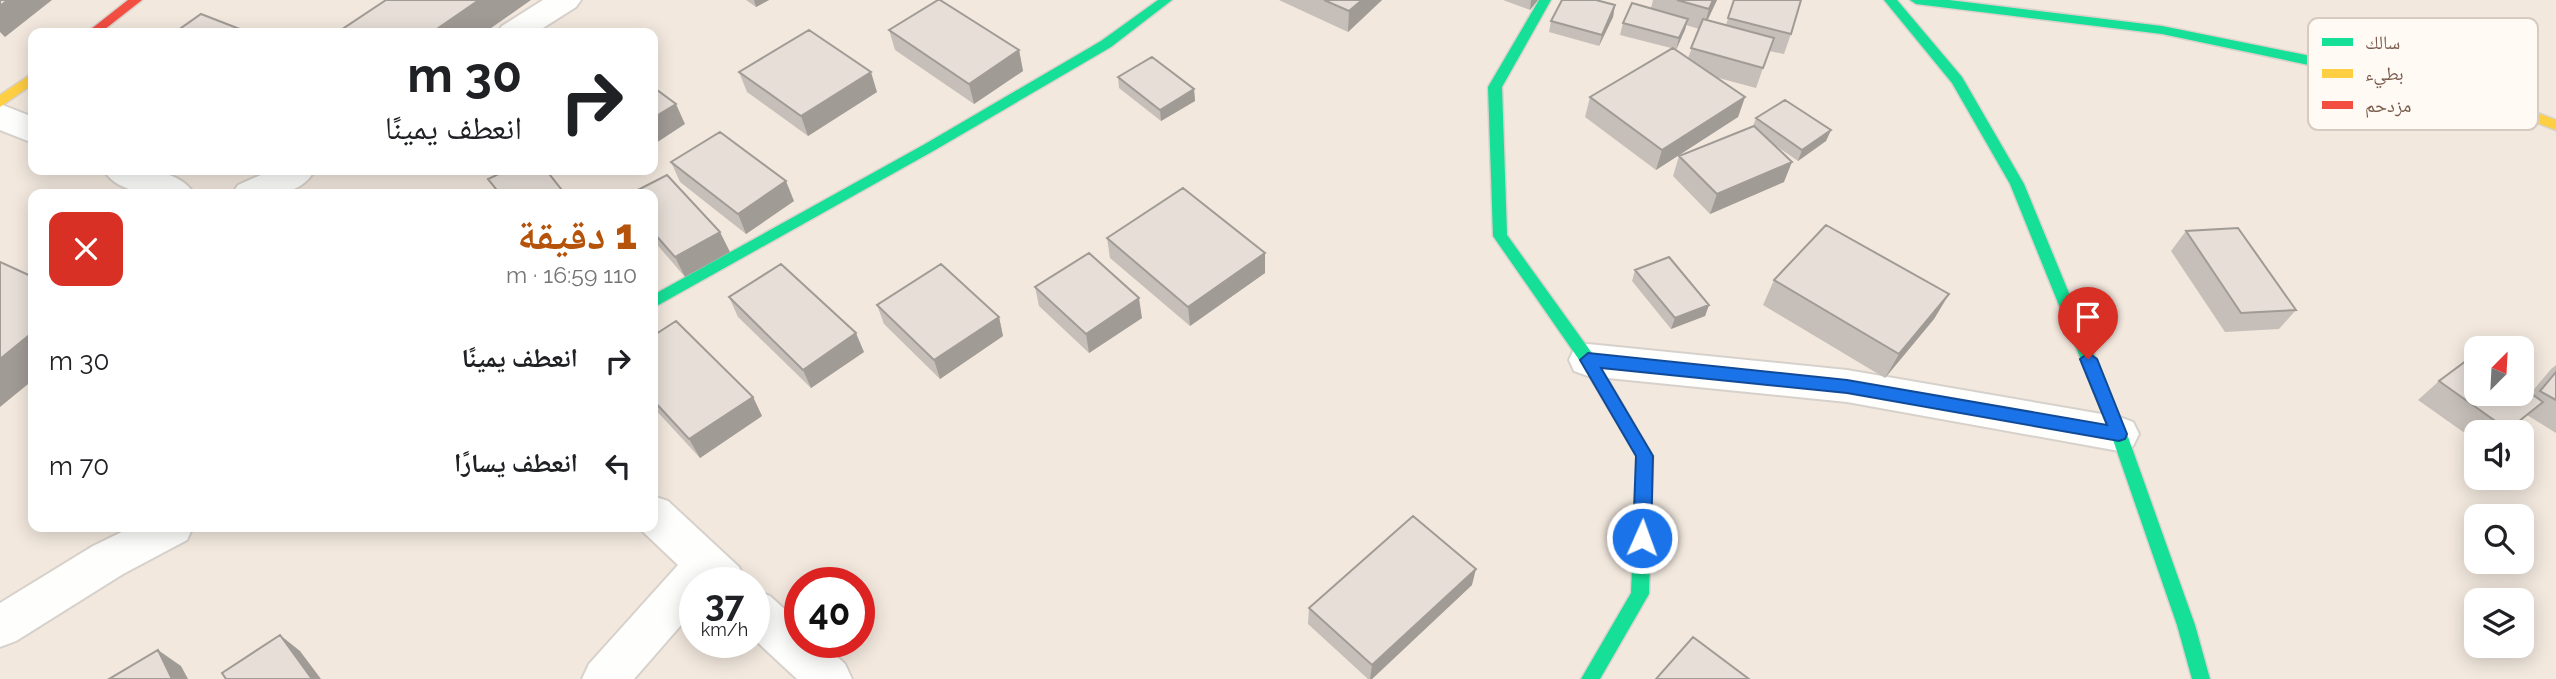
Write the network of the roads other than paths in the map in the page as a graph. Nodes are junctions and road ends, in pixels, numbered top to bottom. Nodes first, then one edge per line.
1 (136, 0) edge
2 (565, 0) edge
3 (1166, 0) edge
4 (1545, 0) edge
5 (1890, 0) edge
6 (1916, 0) edge
7 (99, 28) edge
8 (521, 28) edge
9 (2308, 59) edge
10 (28, 81) edge
11 (0, 102) edge
12 (0, 116) edge
13 (2538, 117) edge
14 (2556, 124) edge
15 (28, 129) edge
16 (132, 175) edge
17 (290, 175) edge
18 (165, 189) edge
19 (264, 189) edge
20 (658, 299) edge
21 (1588, 360) junction
22 (2119, 434) junction
23 (658, 519) edge
24 (162, 532) edge
25 (709, 567) edge
26 (679, 609) edge
27 (770, 625) edge
28 (0, 627) edge
29 (605, 679) edge
30 (829, 679) edge
31 (1590, 679) edge
32 (2202, 679) edge

1 - 7 main road
2 - 8 street
3 - 20 main road
4 - 21 main road
5 - 22 main road
6 - 9 main road
10 - 11 main road
12 - 15 street
13 - 14 main road
16 - 18 street
17 - 19 street
21 - 22 street
21 - 31 main road
22 - 32 main road
23 - 25 street
24 - 28 street
26 - 29 street
27 - 30 street

